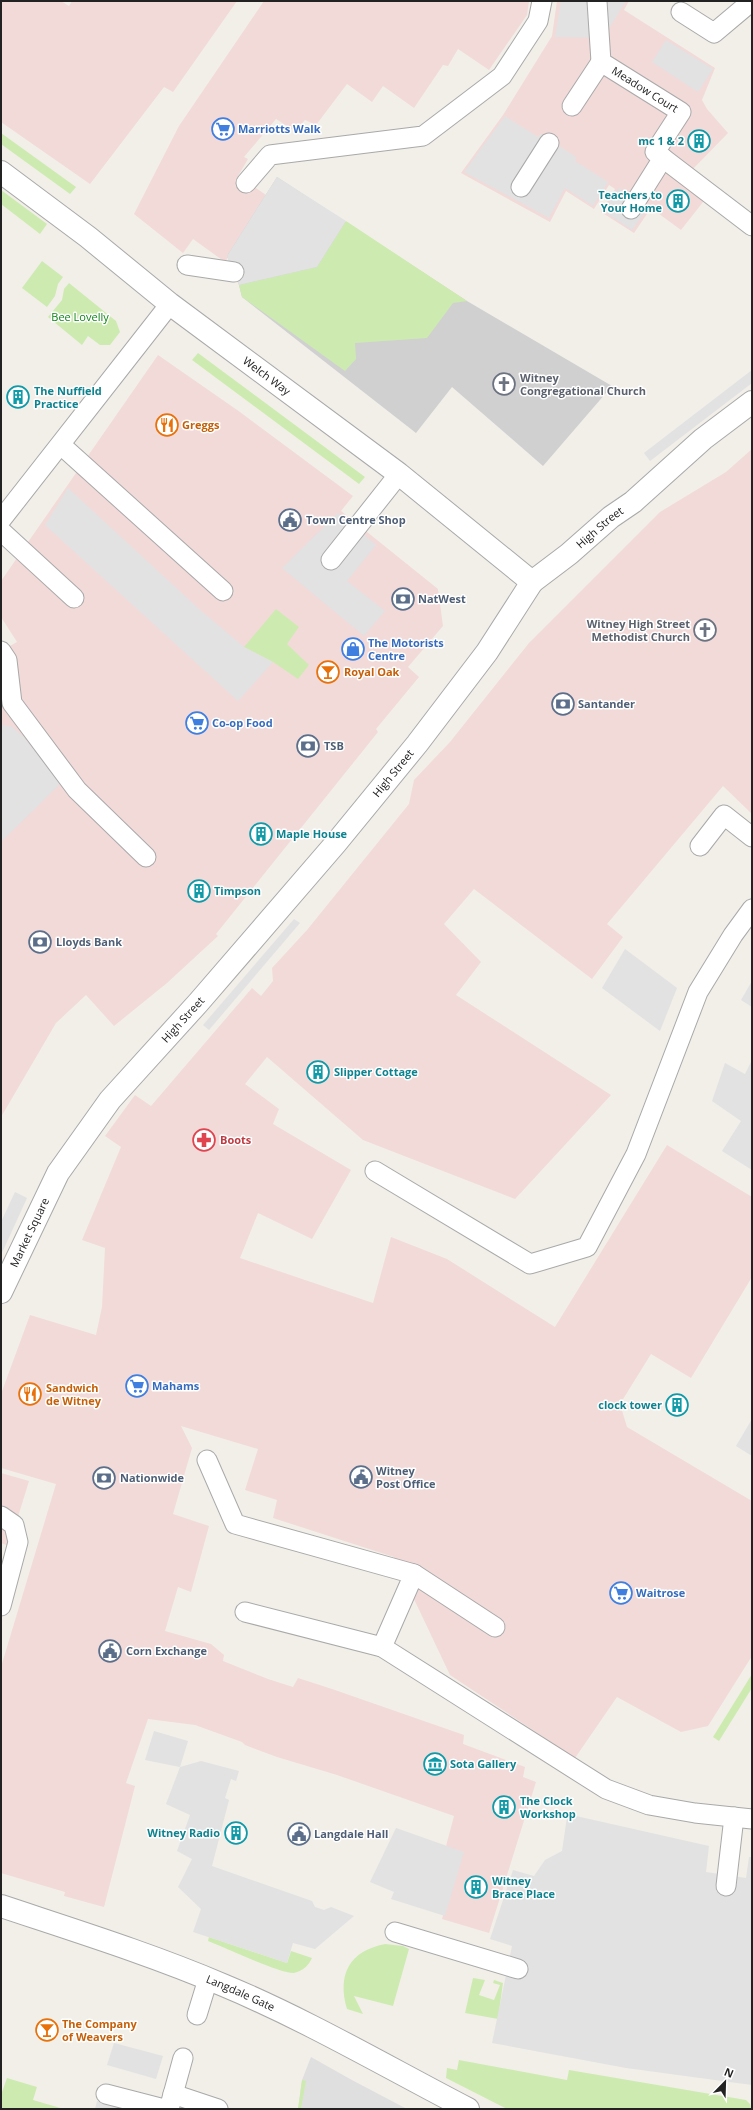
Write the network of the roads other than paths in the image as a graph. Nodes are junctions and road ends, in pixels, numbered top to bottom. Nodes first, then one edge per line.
1 (542, 1) edge
2 (597, 1) edge
3 (752, 1) edge
4 (681, 12) dead end
5 (601, 62) junction
6 (572, 106) dead end
7 (549, 143) dead end
8 (663, 158) junction
9 (1, 172) edge
10 (246, 183) dead end
11 (521, 187) dead end
12 (631, 209) dead end
13 (752, 226) edge
14 (186, 265) dead end
15 (234, 272) dead end
16 (170, 304) junction
17 (752, 402) edge
18 (61, 445) junction
19 (400, 474) junction
20 (1, 520) edge
21 (1, 531) edge
22 (331, 560) dead end
23 (532, 582) junction
24 (223, 591) dead end
25 (74, 598) dead end
26 (1, 651) edge
27 (752, 838) edge
28 (700, 846) dead end
29 (146, 857) dead end
30 (752, 909) edge
31 (375, 1171) dead end
32 (58, 1173) joint
33 (1, 1292) edge
34 (207, 1460) dead end
35 (1, 1516) edge
36 (414, 1574) junction
37 (1, 1606) edge
38 (245, 1612) dead end
39 (495, 1627) dead end
40 (382, 1647) junction
41 (743, 1818) edge
42 (726, 1886) dead end
43 (1, 1906) edge
44 (395, 1932) dead end
45 (518, 1968) dead end
46 (208, 1979) junction
47 (197, 2015) dead end
48 (183, 2058) dead end
49 (106, 2094) dead end
50 (169, 2104) edge
51 (218, 2109) edge
52 (468, 2109) edge

1 - 10 lane
2 - 5 lane, Meadow Court
3 - 4 lane
5 - 6 lane, Meadow Court
5 - 8 lane, Meadow Court
7 - 11 lane
8 - 12 lane
8 - 13 lane
9 - 16 street, Welch Way
14 - 15 lane
16 - 18 lane
16 - 19 street, Welch Way
17 - 23 street, High Street
18 - 20 lane
18 - 24 lane
19 - 22 lane
19 - 23 street, Welch Way
21 - 25 lane
23 - 32 street, High Street
26 - 29 lane
27 - 28 lane
30 - 31 lane
32 - 33 street, Market Square
34 - 36 lane
35 - 37 lane
36 - 39 lane
36 - 40 lane
38 - 40 lane
40 - 41 lane
41 - 42 lane
43 - 46 street, Langdale Gate
44 - 45 lane
46 - 47 lane
46 - 52 street, Langdale Gate
48 - 50 lane
49 - 50 lane
50 - 51 lane

